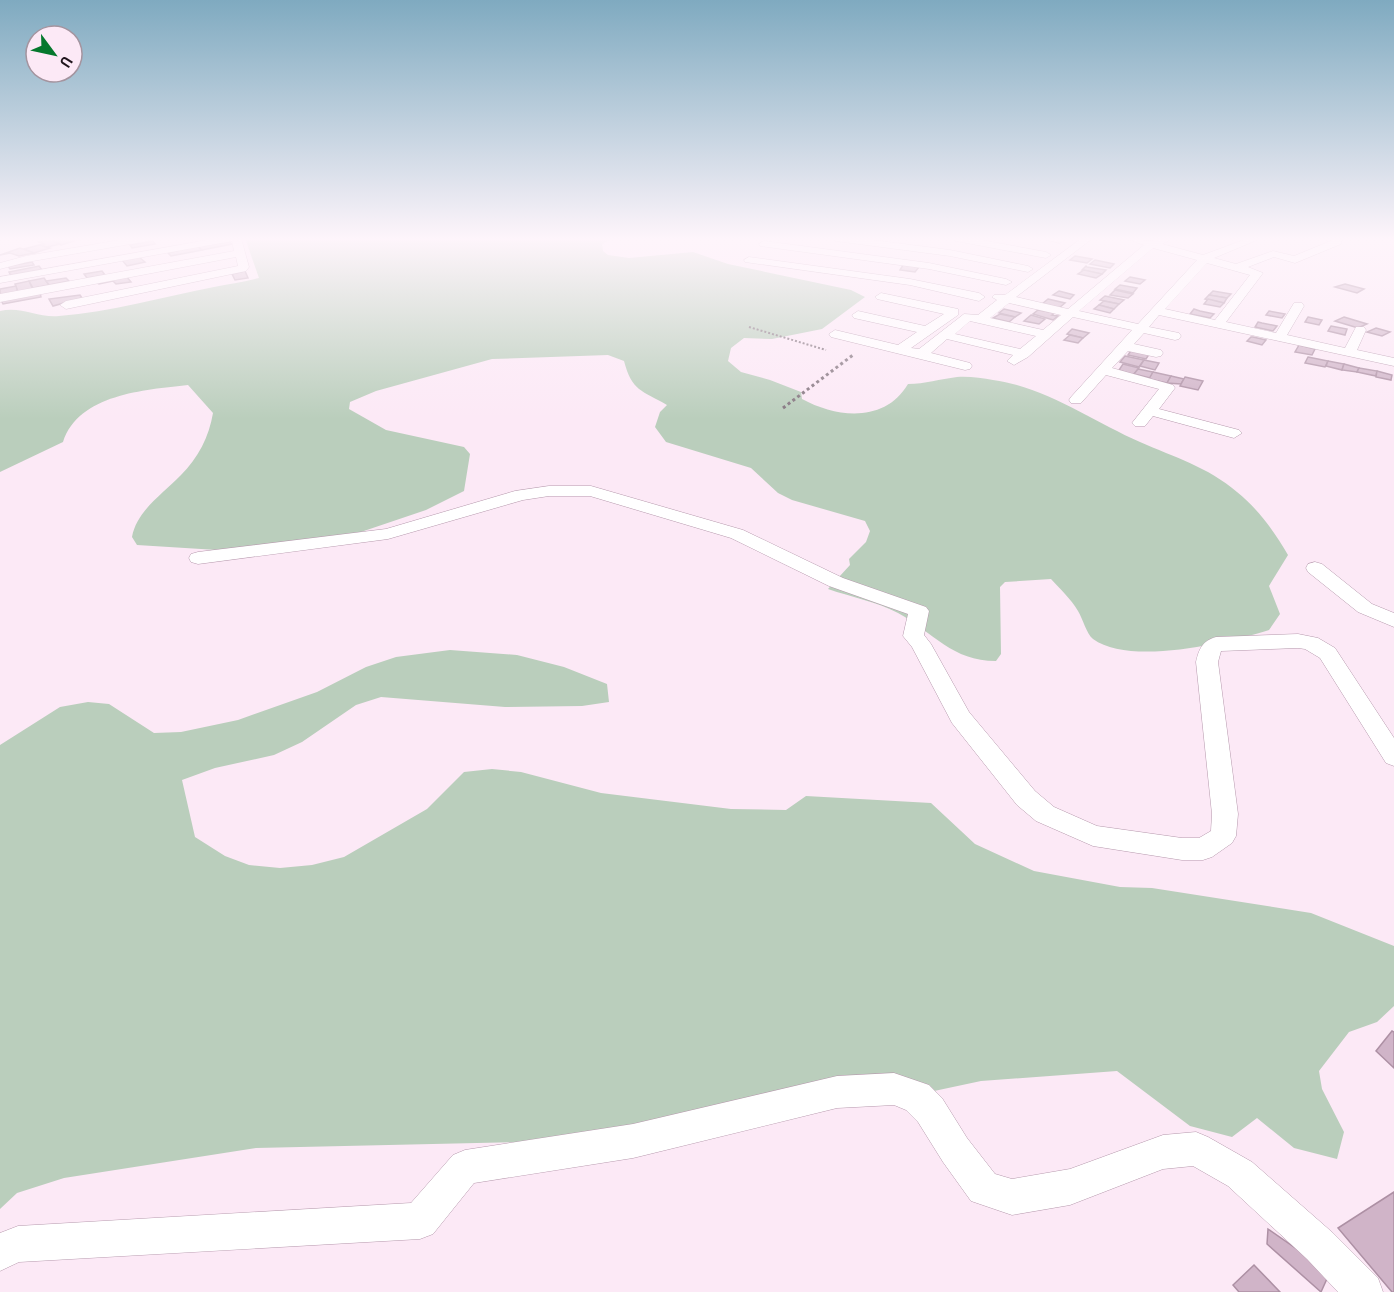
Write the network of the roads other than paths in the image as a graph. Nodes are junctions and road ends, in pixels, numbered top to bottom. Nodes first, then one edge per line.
1 (100, 298) edge
2 (887, 298) edge
3 (976, 298) edge
4 (1000, 298) edge
5 (1087, 298) edge
6 (1168, 298) edge
7 (1238, 298) edge
8 (1004, 299) junction
9 (66, 305) dead end
10 (1298, 306) dead end
11 (1156, 311) junction
12 (953, 312) junction
13 (1068, 314) junction
14 (858, 315) dead end
15 (980, 319) junction
16 (1218, 324) junction
17 (1140, 327) junction
18 (926, 330) junction
19 (1360, 330) dead end
20 (835, 334) dead end
21 (945, 334) junction
22 (1046, 334) junction
23 (1175, 336) dead end
24 (1280, 337) junction
25 (1124, 346) junction
26 (900, 350) junction
27 (1350, 352) junction
28 (1155, 353) dead end
29 (921, 354) junction
30 (1394, 362) edge
31 (965, 366) dead end
32 (1102, 370) junction
33 (1076, 400) dead end
34 (1151, 411) junction
35 (1140, 423) dead end
36 (1234, 432) dead end
37 (198, 558) dead end
38 (1315, 568) dead end
39 (1394, 621) edge
40 (1394, 757) edge
41 (0, 1252) edge
42 (1364, 1292) edge

1 - 9 street
2 - 12 street
3 - 12 street
4 - 8 street
5 - 13 street
6 - 11 street
7 - 16 street
8 - 13 street
8 - 15 street
10 - 24 street
11 - 16 street
11 - 17 street
12 - 18 street
13 - 17 street
13 - 22 street
14 - 18 street
15 - 21 street
15 - 22 street
16 - 24 street
17 - 23 street
17 - 25 street
18 - 26 street
19 - 27 street
20 - 26 street
21 - 22 street
21 - 29 street
24 - 27 street
25 - 28 street
25 - 32 street
26 - 29 street
27 - 30 street
29 - 31 street
32 - 33 street
32 - 34 street
34 - 35 street
34 - 36 street
37 - 40 street
38 - 39 street
41 - 42 street

